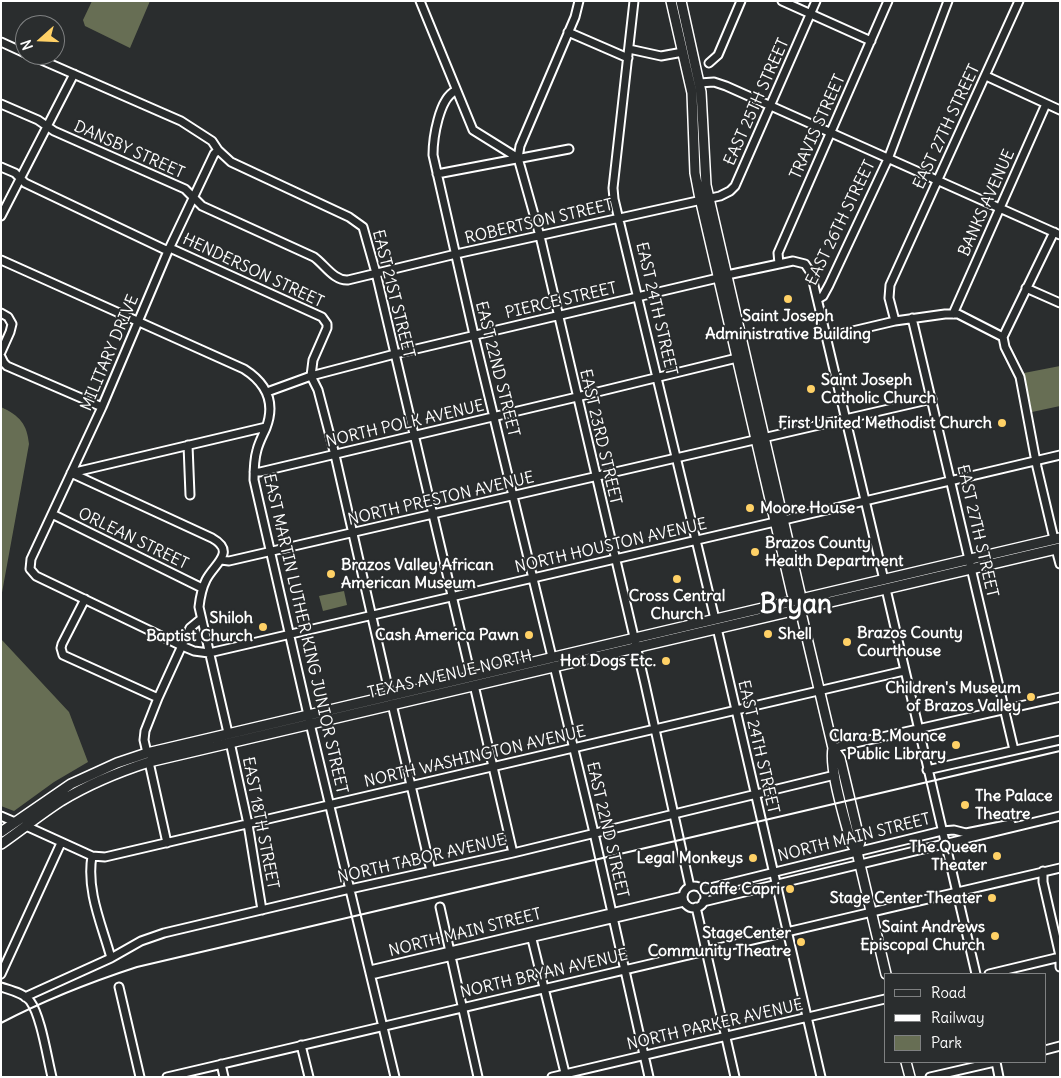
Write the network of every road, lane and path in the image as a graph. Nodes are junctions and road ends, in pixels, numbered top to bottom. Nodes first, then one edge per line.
1 (420, 1) edge
2 (579, 1) edge
3 (634, 1) edge
4 (671, 1) edge
5 (680, 1) edge
6 (741, 1) edge
7 (782, 1) edge
8 (816, 1) edge
9 (888, 1) edge
10 (948, 1) edge
11 (1019, 1) edge
12 (810, 15) junction
13 (568, 32) junction
14 (871, 41) junction
15 (1, 42) edge
16 (15, 48) edge
17 (629, 49) junction
18 (683, 52) junction
19 (628, 58) junction
20 (709, 62) dead end
21 (53, 65) edge
22 (74, 74) junction
23 (986, 76) junction
24 (699, 83) junction
25 (455, 91) junction
26 (1, 104) edge
27 (1046, 104) junction
28 (769, 106) junction
29 (1060, 110) edge
30 (47, 127) junction
31 (831, 134) junction
32 (569, 149) dead end
33 (218, 150) junction
34 (518, 158) junction
35 (888, 159) junction
36 (1, 167) edge
37 (437, 174) junction
38 (20, 177) junction
39 (938, 181) junction
40 (704, 199) junction
41 (194, 200) junction
42 (1000, 208) junction
43 (1, 216) edge
44 (620, 218) junction
45 (1057, 234) edge
46 (540, 236) junction
47 (169, 249) junction
48 (456, 254) junction
49 (1, 260) edge
50 (779, 264) junction
51 (376, 273) junction
52 (722, 277) junction
53 (1026, 288) junction
54 (639, 297) junction
55 (818, 299) junction
56 (1060, 303) edge
57 (1, 313) edge
58 (953, 314) junction
59 (558, 316) junction
60 (912, 318) junction
61 (896, 321) junction
62 (138, 323) junction
63 (474, 335) junction
64 (827, 337) junction
65 (1004, 337) junction
66 (1, 352) edge
67 (395, 354) junction
68 (1, 357) edge
69 (737, 358) junction
70 (311, 376) junction
71 (657, 376) junction
72 (267, 392) junction
73 (577, 398) junction
74 (932, 399) junction
75 (102, 408) junction
76 (495, 417) junction
77 (845, 419) junction
78 (266, 427) junction
79 (414, 436) junction
80 (760, 440) junction
81 (188, 445) junction
82 (335, 455) junction
83 (1060, 455) edge
84 (676, 458) junction
85 (1036, 460) junction
86 (254, 472) junction
87 (71, 473) junction
88 (596, 478) junction
89 (951, 480) junction
90 (190, 495) dead end
91 (513, 497) junction
92 (865, 501) junction
93 (52, 514) junction
94 (432, 515) junction
95 (780, 521) junction
96 (352, 534) junction
97 (1057, 539) edge
98 (696, 541) junction
99 (1058, 549) edge
100 (271, 552) junction
101 (221, 560) junction
102 (615, 560) junction
103 (971, 564) junction
104 (1060, 564) edge
105 (30, 569) joint
106 (533, 578) junction
107 (885, 584) junction
108 (202, 588) junction
109 (452, 597) junction
110 (85, 599) junction
111 (799, 604) junction
112 (371, 615) junction
113 (201, 619) junction
114 (716, 624) junction
115 (290, 634) junction
116 (635, 643) junction
117 (182, 646) junction
118 (209, 653) junction
119 (553, 662) junction
120 (904, 671) junction
121 (472, 681) junction
122 (819, 691) junction
123 (1060, 697) edge
124 (158, 698) junction
125 (391, 700) junction
126 (736, 710) junction
127 (1004, 710) junction
128 (309, 719) junction
129 (655, 729) junction
130 (918, 729) junction
131 (229, 737) junction
132 (1060, 740) edge
133 (574, 748) junction
134 (833, 748) junction
135 (1014, 750) junction
136 (148, 757) junction
137 (492, 767) junction
138 (927, 770) junction
139 (91, 774) junction
140 (835, 776) junction
141 (411, 786) junction
142 (755, 795) junction
143 (330, 805) junction
144 (674, 814) junction
145 (1, 816) edge
146 (1060, 816) edge
147 (15, 822) junction
148 (1034, 822) junction
149 (248, 824) junction
150 (26, 826) junction
151 (942, 831) junction
152 (1, 832) edge
153 (594, 834) junction
154 (1, 838) edge
155 (61, 843) junction
156 (167, 843) junction
157 (1, 844) edge
158 (945, 844) junction
159 (857, 852) junction
160 (513, 853) junction
161 (92, 856) junction
162 (860, 865) junction
163 (1060, 868) edge
164 (431, 871) junction
165 (773, 872) junction
166 (1043, 872) junction
167 (776, 885) junction
168 (690, 887) junction
169 (350, 889) junction
170 (702, 890) junction
171 (956, 892) junction
172 (684, 899) junction
173 (703, 902) junction
174 (440, 907) dead end
175 (696, 907) junction
176 (262, 910) junction
177 (871, 912) junction
178 (612, 915) junction
179 (787, 932) junction
180 (531, 935) junction
181 (706, 951) junction
182 (450, 954) junction
183 (1060, 957) edge
184 (111, 958) junction
185 (1060, 967) edge
186 (626, 969) junction
187 (371, 973) junction
188 (886, 973) edge
189 (976, 973) edge
190 (993, 973) edge
191 (1, 974) edge
192 (1, 987) edge
193 (119, 987) dead end
194 (544, 988) junction
195 (25, 997) junction
196 (884, 999) edge
197 (462, 1007) junction
198 (807, 1017) junction
199 (383, 1026) junction
200 (725, 1036) junction
201 (301, 1045) junction
202 (1060, 1046) edge
203 (1046, 1050) edge
204 (645, 1055) junction
205 (906, 1063) edge
206 (991, 1063) edge
207 (995, 1063) edge
208 (221, 1064) junction
209 (565, 1075) edge
210 (52, 1077) edge
211 (140, 1077) edge
212 (167, 1077) edge
213 (224, 1077) edge
214 (309, 1077) edge
215 (394, 1077) edge
216 (478, 1077) edge
217 (552, 1077) edge
218 (649, 1077) edge
219 (734, 1077) edge
220 (821, 1077) edge
221 (910, 1077) edge
222 (930, 1077) edge
223 (1000, 1077) edge

1 - 25 street
2 - 13 street
3 - 17 street, EAST 24TH STREET
4 - 18 main road
5 - 24 main road
6 - 20 street
7 - 12 street
8 - 12 street, EAST 25TH STREET
9 - 14 street, TRAVIS STREET
10 - 35 street, EAST 26TH STREET
11 - 23 street, EAST 27TH STREET
12 - 14 street
12 - 28 street, EAST 25TH STREET
13 - 19 street
13 - 34 street
14 - 31 street, TRAVIS STREET
15 - 16 street
17 - 18 street
17 - 19 street, EAST 24TH STREET
18 - 40 main road
19 - 44 street, EAST 24TH STREET
21 - 22 street, EAST 21ST STREET
22 - 30 street
22 - 33 street, EAST 21ST STREET
23 - 27 street
23 - 39 street, EAST 27TH STREET
24 - 28 street
24 - 40 main road
25 - 34 street
25 - 37 street, EAST 22ND STREET
26 - 30 street, DANSBY STREET
27 - 29 street
27 - 42 street, BANKS AVENUE
28 - 31 street
28 - 40 street, EAST 25TH STREET
30 - 38 street
30 - 41 street, DANSBY STREET
31 - 35 street
31 - 50 street, TRAVIS STREET
32 - 34 street
33 - 41 street, MILITARY DRIVE
33 - 51 street, EAST 21ST STREET
34 - 37 street
34 - 46 street, EAST 23RD STREET
35 - 39 street
35 - 55 street, EAST 26TH STREET
36 - 38 street, HENDERSON STREET
37 - 48 street, EAST 22ND STREET
38 - 43 street
38 - 47 street, HENDERSON STREET
39 - 42 street
39 - 61 street, EAST 27TH STREET
40 - 44 street, ROBERTSON STREET
40 - 52 main road
41 - 47 street, MILITARY DRIVE
41 - 51 street, DANSBY STREET
42 - 45 street
42 - 58 street, BANKS AVENUE
44 - 46 street, ROBERTSON STREET
44 - 54 street, EAST 24TH STREET
45 - 53 street
46 - 48 street, ROBERTSON STREET
46 - 59 street, EAST 23RD STREET
47 - 62 street, MILITARY DRIVE
47 - 70 street, HENDERSON STREET
48 - 51 street, ROBERTSON STREET
48 - 63 street, EAST 22ND STREET
49 - 62 street
50 - 52 street, PIERCE STREET
50 - 55 street, PIERCE STREET
51 - 67 street, EAST 21ST STREET
52 - 54 street, PIERCE STREET
52 - 69 main road
52 - 80 main road
53 - 56 street
53 - 65 street
54 - 59 street, PIERCE STREET
54 - 71 street, EAST 24TH STREET
55 - 64 street, EAST 26TH STREET
57 - 66 street
58 - 60 street
58 - 65 street
59 - 63 street, PIERCE STREET
59 - 73 street, EAST 23RD STREET
60 - 61 street
60 - 74 street, EAST 27TH STREET
61 - 64 street
62 - 72 street
62 - 75 street, MILITARY DRIVE
63 - 67 street, PIERCE STREET
63 - 76 street, EAST 22ND STREET
64 - 77 street, EAST 26TH STREET
65 - 85 street
67 - 70 street, PIERCE STREET
67 - 79 street, EAST 21ST STREET
68 - 75 street
69 - 71 street, NORTH POLK AVENUE
69 - 80 main road
70 - 72 street, PIERCE STREET
70 - 82 street
71 - 73 street, NORTH POLK AVENUE
71 - 84 street, EAST 24TH STREET
72 - 78 street, EAST MARTIN LUTHER KING JUNIOR STREET
73 - 76 street, NORTH POLK AVENUE
73 - 88 street, EAST 23RD STREET
74 - 77 street, NORTH PRESTON AVENUE
74 - 89 street, EAST 27TH STREET
75 - 87 street, MILITARY DRIVE
76 - 79 street, NORTH POLK AVENUE
76 - 91 street, EAST 22ND STREET
77 - 80 street, NORTH PRESTON AVENUE
77 - 92 street, EAST 26TH STREET
78 - 81 street
78 - 86 street, EAST MARTIN LUTHER KING JUNIOR STREET
79 - 82 street, NORTH POLK AVENUE
79 - 94 street, EAST 21ST STREET
80 - 84 street, NORTH PRESTON AVENUE
80 - 95 main road
81 - 87 street
81 - 90 street
82 - 86 street, NORTH POLK AVENUE
82 - 96 street
83 - 85 street, NORTH HOUSTON AVENUE
84 - 88 street, NORTH PRESTON AVENUE
84 - 98 street, EAST 24TH STREET
85 - 89 street, NORTH HOUSTON AVENUE
85 - 97 street
86 - 100 street, EAST MARTIN LUTHER KING JUNIOR STREET
87 - 93 street, MILITARY DRIVE
87 - 101 street
88 - 91 street, NORTH PRESTON AVENUE
88 - 102 street, EAST 23RD STREET
89 - 92 street, NORTH HOUSTON AVENUE
89 - 103 street, EAST 27TH STREET
91 - 94 street, NORTH PRESTON AVENUE
91 - 106 street, EAST 22ND STREET
92 - 95 street, NORTH HOUSTON AVENUE
92 - 107 street, EAST 26TH STREET
93 - 105 street, MILITARY DRIVE
93 - 108 street, ORLEAN STREET
94 - 96 street, NORTH PRESTON AVENUE
94 - 109 street, EAST 21ST STREET
95 - 98 street, NORTH HOUSTON AVENUE
95 - 111 main road
96 - 100 street, NORTH PRESTON AVENUE
96 - 112 street
97 - 103 main road
98 - 102 street, NORTH HOUSTON AVENUE
98 - 114 street, EAST 24TH STREET
99 - 103 main road
99 - 104 street
100 - 101 street, NORTH PRESTON AVENUE
100 - 115 street, EAST MARTIN LUTHER KING JUNIOR STREET
101 - 108 street, EAST 18TH STREET
102 - 106 street, NORTH HOUSTON AVENUE
102 - 116 street, EAST 23RD STREET
103 - 107 main road, TEXAS AVENUE NORTH
103 - 127 street, EAST 27TH STREET
105 - 110 street, NORTH HOUSTON AVENUE
106 - 109 street, NORTH HOUSTON AVENUE
106 - 119 street, EAST 22ND STREET
107 - 111 main road, TEXAS AVENUE NORTH
107 - 120 street, EAST 26TH STREET
108 - 113 street, EAST 18TH STREET
109 - 112 street, NORTH HOUSTON AVENUE
109 - 121 street, EAST 21ST STREET
110 - 117 street, NORTH HOUSTON AVENUE
110 - 124 street
111 - 114 main road, TEXAS AVENUE NORTH
111 - 122 main road
112 - 115 street, NORTH HOUSTON AVENUE
112 - 125 street
113 - 117 street
113 - 118 street, EAST 18TH STREET
114 - 116 main road, TEXAS AVENUE NORTH
114 - 126 street, EAST 24TH STREET
115 - 118 street, NORTH HOUSTON AVENUE
115 - 128 street, EAST MARTIN LUTHER KING JUNIOR STREET
116 - 119 main road, TEXAS AVENUE NORTH
116 - 129 street, EAST 23RD STREET
117 - 118 street, NORTH HOUSTON AVENUE
117 - 124 street
118 - 131 street, EAST 18TH STREET
119 - 121 main road, TEXAS AVENUE NORTH
119 - 133 street, EAST 22ND STREET
120 - 122 street, NORTH WASHINGTON AVENUE
120 - 130 street, EAST 26TH STREET
121 - 125 main road, TEXAS AVENUE NORTH
121 - 137 street, EAST 21ST STREET
122 - 126 street, NORTH WASHINGTON AVENUE
122 - 134 main road
123 - 127 street
124 - 136 street
125 - 128 main road, TEXAS AVENUE NORTH
125 - 141 street
126 - 129 street, NORTH WASHINGTON AVENUE
126 - 142 street, EAST 24TH STREET
127 - 130 street
127 - 135 street, EAST 27TH STREET
128 - 131 main road, TEXAS AVENUE NORTH
128 - 143 street, EAST MARTIN LUTHER KING JUNIOR STREET
129 - 133 street, NORTH WASHINGTON AVENUE
129 - 144 street, EAST 23RD STREET
130 - 134 street
130 - 138 street, EAST 26TH STREET
131 - 136 main road, TEXAS AVENUE NORTH
131 - 149 street, EAST 18TH STREET
132 - 135 street
133 - 137 street, NORTH WASHINGTON AVENUE
133 - 153 street, EAST 22ND STREET
134 - 140 main road
134 - 159 main road
135 - 138 street
136 - 139 main road, TEXAS AVENUE NORTH
136 - 150 main road, TEXAS AVENUE NORTH
136 - 156 street
137 - 141 street, NORTH WASHINGTON AVENUE
137 - 160 street, EAST 21ST STREET
138 - 151 street, EAST 26TH STREET
139 - 147 main road, TEXAS AVENUE NORTH
139 - 150 main road
140 - 142 street, NORTH TABOR AVENUE
140 - 159 main road
141 - 143 street, NORTH WASHINGTON AVENUE
141 - 164 street
142 - 144 street, NORTH TABOR AVENUE
142 - 165 street, EAST 24TH STREET
143 - 149 street, NORTH WASHINGTON AVENUE
143 - 169 street, EAST MARTIN LUTHER KING JUNIOR STREET
144 - 153 street, NORTH TABOR AVENUE
144 - 168 street, EAST 23RD STREET
145 - 147 street
146 - 148 street
147 - 152 main road, TEXAS AVENUE NORTH
147 - 154 main road
148 - 151 street, NORTH MAIN STREET
148 - 158 street, NORTH MAIN STREET
149 - 156 street, NORTH WASHINGTON AVENUE
149 - 176 street, EAST 18TH STREET
150 - 155 street, NORTH WASHINGTON AVENUE
150 - 157 main road, TEXAS AVENUE NORTH
151 - 158 street, EAST 26TH STREET
151 - 159 street, NORTH MAIN STREET
153 - 160 street, NORTH TABOR AVENUE
153 - 178 street, EAST 22ND STREET
155 - 161 street, NORTH WASHINGTON AVENUE
155 - 191 street
156 - 161 street, NORTH WASHINGTON AVENUE
158 - 162 street, NORTH MAIN STREET
158 - 171 street, EAST 26TH STREET
159 - 162 main road
159 - 165 street, NORTH MAIN STREET
160 - 164 street, NORTH TABOR AVENUE
161 - 184 street
162 - 167 street, NORTH MAIN STREET
162 - 177 main road
163 - 166 street, NORTH BRYAN AVENUE
164 - 169 street, NORTH TABOR AVENUE
165 - 167 street, EAST 24TH STREET
165 - 170 street, NORTH MAIN STREET
166 - 171 street, NORTH BRYAN AVENUE
166 - 183 street
167 - 173 street, NORTH MAIN STREET
167 - 179 street, EAST 24TH STREET
168 - 170 street
168 - 172 street
169 - 176 street, NORTH TABOR AVENUE
169 - 187 street, EAST MARTIN LUTHER KING JUNIOR STREET
170 - 173 street
171 - 177 street, NORTH BRYAN AVENUE
171 - 189 street, EAST 26TH STREET
172 - 175 street
172 - 178 street, NORTH MAIN STREET
173 - 175 street
174 - 182 street
175 - 181 street
176 - 184 street, NORTH TABOR AVENUE
177 - 179 street, NORTH BRYAN AVENUE
177 - 188 main road
178 - 180 street, NORTH MAIN STREET
178 - 186 street, EAST 22ND STREET
179 - 181 street, NORTH BRYAN AVENUE
179 - 198 street, EAST 24TH STREET
180 - 182 street, NORTH MAIN STREET
180 - 194 street
181 - 186 street, NORTH BRYAN AVENUE
181 - 200 street
182 - 187 street, NORTH MAIN STREET
182 - 197 street
183 - 185 street
183 - 190 street
184 - 195 street, NORTH TABOR AVENUE
186 - 194 street, NORTH BRYAN AVENUE
186 - 204 street, EAST 22ND STREET
187 - 199 street, EAST MARTIN LUTHER KING JUNIOR STREET
192 - 195 street
193 - 211 street
194 - 197 street, NORTH BRYAN AVENUE
194 - 209 street
195 - 210 street
196 - 198 street, NORTH PARKER AVENUE
197 - 199 street, NORTH BRYAN AVENUE
197 - 216 street
198 - 200 street, NORTH PARKER AVENUE
198 - 220 street, EAST 24TH STREET
199 - 201 street, NORTH BRYAN AVENUE
199 - 215 street, EAST MARTIN LUTHER KING JUNIOR STREET
200 - 204 street, NORTH PARKER AVENUE
200 - 219 street
201 - 208 street, NORTH BRYAN AVENUE
201 - 214 street
202 - 203 street
204 - 209 street, NORTH PARKER AVENUE
204 - 218 street, EAST 22ND STREET
205 - 221 main road
206 - 222 street
207 - 223 street
208 - 212 street, NORTH BRYAN AVENUE
208 - 213 street
209 - 217 street, NORTH PARKER AVENUE

